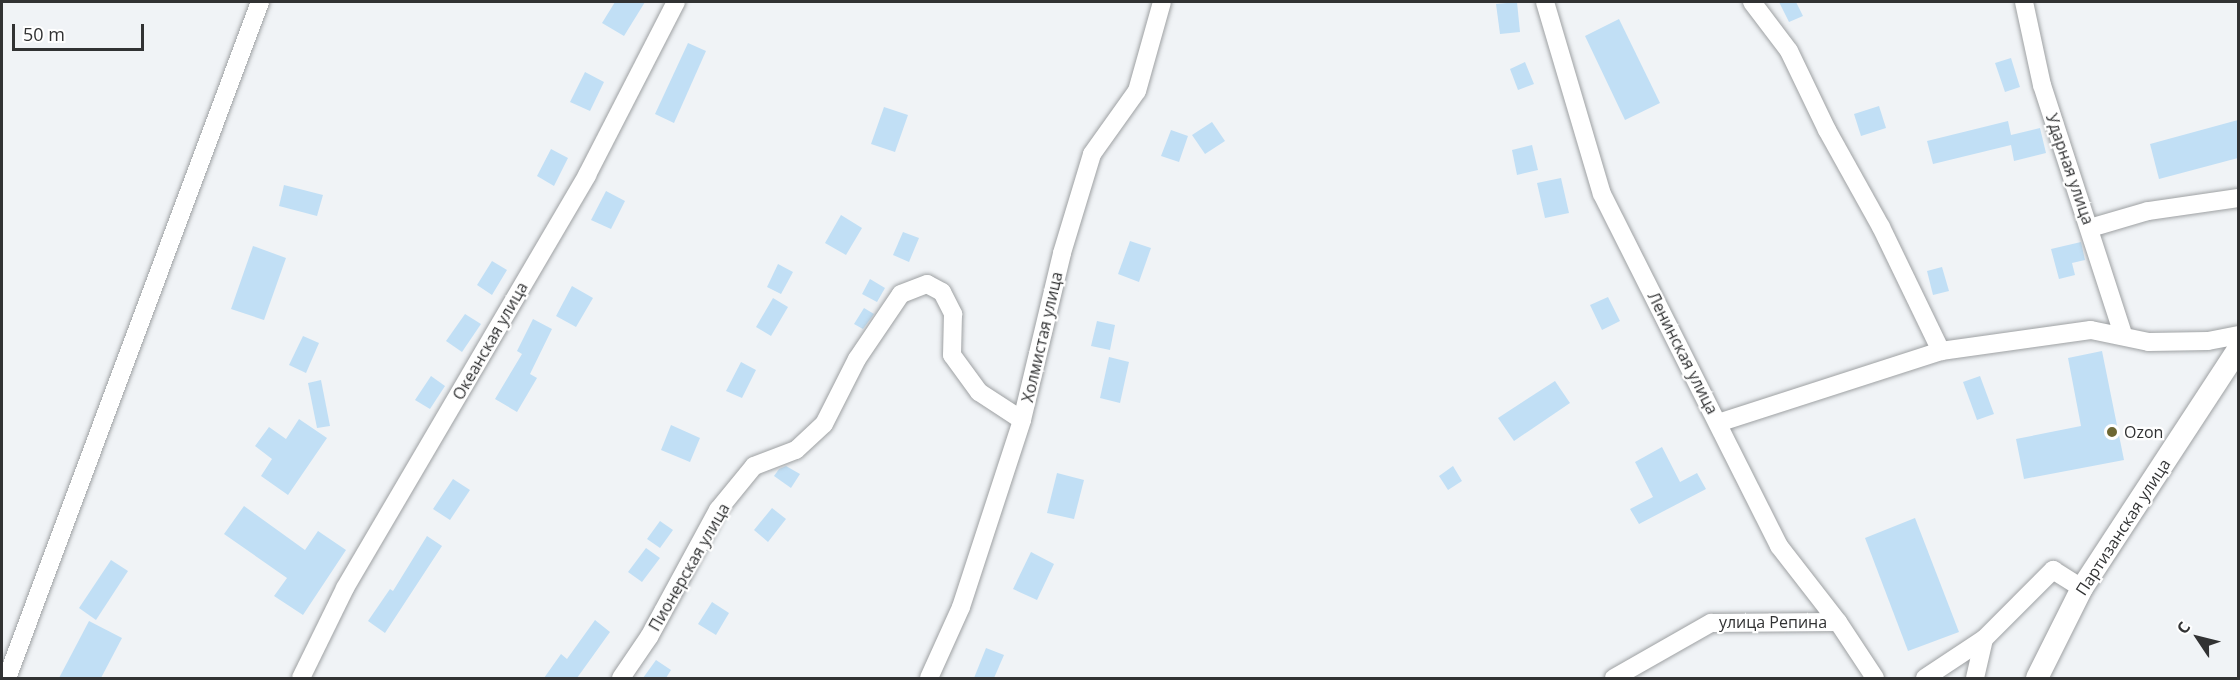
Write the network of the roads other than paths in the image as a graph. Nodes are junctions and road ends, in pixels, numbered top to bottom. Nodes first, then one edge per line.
1 (260, 2) edge
2 (676, 2) edge
3 (1162, 2) edge
4 (1545, 2) edge
5 (1752, 2) edge
6 (2024, 2) edge
7 (2238, 198) edge
8 (2090, 228) junction
9 (2123, 335) junction
10 (2238, 335) edge
11 (2238, 350) edge
12 (1941, 351) junction
13 (1022, 420) junction
14 (1718, 423) junction
15 (2082, 588) junction
16 (1838, 622) junction
17 (1984, 639) junction
18 (7, 678) edge
19 (301, 678) edge
20 (621, 678) edge
21 (929, 678) edge
22 (1614, 678) edge
23 (1875, 678) edge
24 (1925, 678) edge
25 (1975, 678) edge
26 (2037, 678) edge

1 - 18 street
2 - 19 street, Океанская улица
3 - 13 street, Холмистая улица
4 - 14 street, Ленинская улица
5 - 12 street
6 - 8 street, Ударная улица
7 - 8 street
8 - 9 street, Ударная улица
9 - 10 street
9 - 12 street
11 - 15 main road, Партизанская улица
12 - 14 street
13 - 20 street, Пионерская улица
13 - 21 street, Холмистая улица
14 - 16 street, Ленинская улица
15 - 17 street
15 - 26 main road, Партизанская улица
16 - 22 street, улица Репина
16 - 23 street, Ленинская улица
17 - 24 street
17 - 25 street

